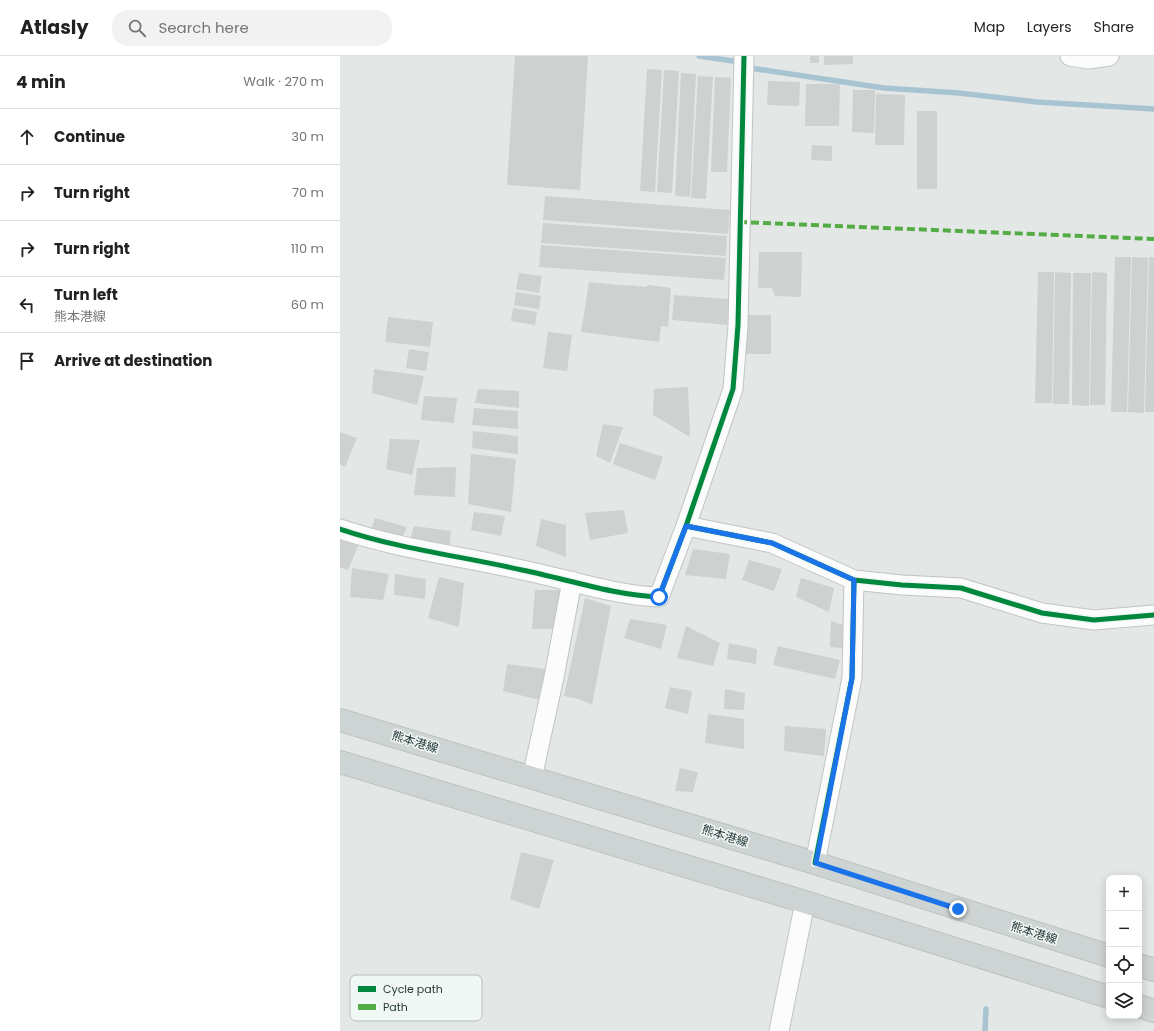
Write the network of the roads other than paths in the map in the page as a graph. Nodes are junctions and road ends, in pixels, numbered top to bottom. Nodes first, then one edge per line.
1 (744, 56) edge
2 (1070, 56) edge
3 (1109, 56) edge
4 (686, 526) junction
5 (340, 529) edge
6 (854, 580) junction
7 (572, 581) junction
8 (1154, 615) edge
9 (340, 720) edge
10 (340, 762) edge
11 (532, 778) junction
12 (816, 863) junction
13 (805, 902) junction
14 (1106, 955) edge
15 (1142, 966) edge
16 (1154, 970) edge
17 (1106, 996) edge
18 (1142, 1007) edge
19 (1154, 1011) edge
20 (779, 1031) edge

1 - 4 street
2 - 3 street
4 - 6 street
4 - 7 street
5 - 7 street
6 - 8 street
6 - 12 street
7 - 11 street
9 - 11 main road, 熊本港線
10 - 13 main road
11 - 12 main road, 熊本港線
12 - 14 main road, 熊本港線
13 - 17 main road
13 - 20 street
15 - 16 main road
18 - 19 main road

